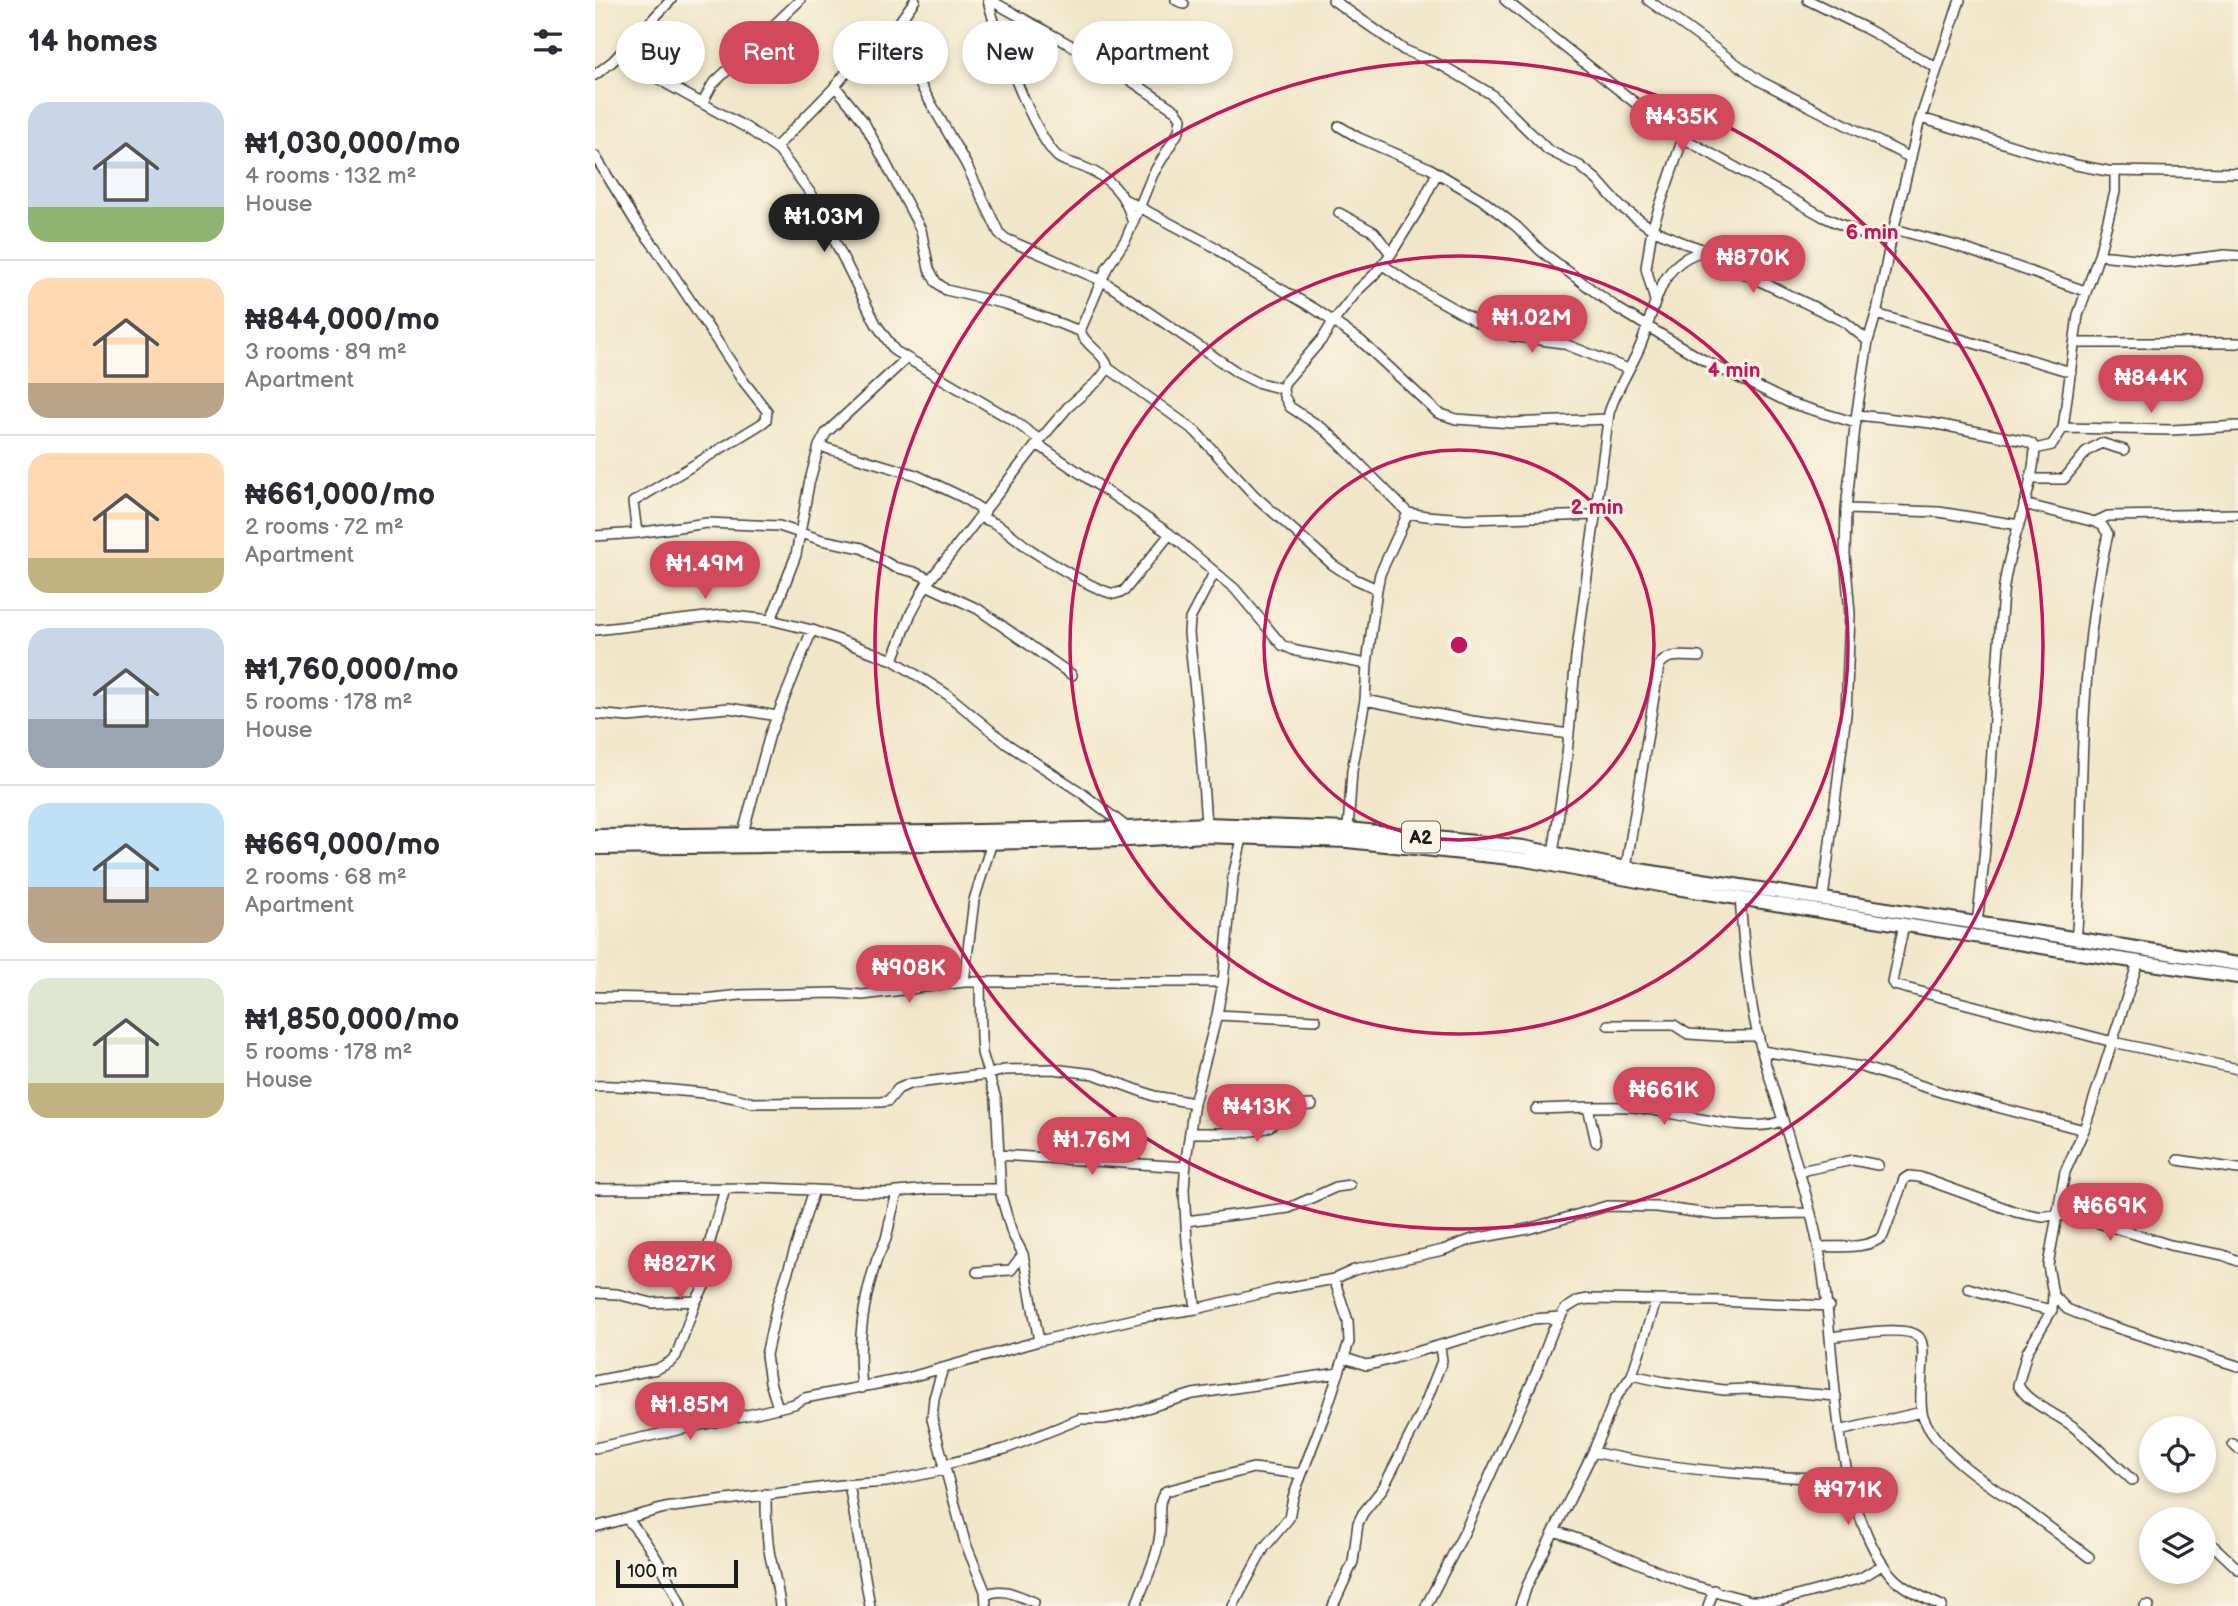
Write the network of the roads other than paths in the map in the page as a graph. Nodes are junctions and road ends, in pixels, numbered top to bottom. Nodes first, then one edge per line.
1 (671, 0) edge
2 (800, 0) edge
3 (915, 0) edge
4 (989, 0) edge
5 (1333, 0) edge
6 (1504, 0) edge
7 (1648, 0) edge
8 (1808, 0) edge
9 (1960, 0) edge
10 (651, 21) edge
11 (900, 21) edge
12 (616, 56) edge
13 (1937, 68) junction
14 (595, 75) edge
15 (667, 84) edge
16 (920, 84) edge
17 (835, 86) joint
18 (703, 102) junction
19 (1921, 118) junction
20 (1339, 126) dead end
21 (1683, 138) junction
22 (775, 148) junction
23 (595, 156) edge
24 (1911, 158) junction
25 (2115, 172) junction
26 (1437, 173) junction
27 (2238, 173) edge
28 (1124, 199) junction
29 (1140, 206) junction
30 (1339, 213) dead end
31 (1132, 220) junction
32 (1652, 229) junction
33 (1894, 229) junction
34 (1891, 240) junction
35 (1704, 251) junction
36 (1391, 254) junction
37 (2099, 256) junction
38 (2238, 256) edge
39 (1383, 265) junction
40 (1103, 281) junction
41 (2085, 291) junction
42 (1655, 301) junction
43 (1876, 314) junction
44 (1333, 322) junction
45 (1648, 327) junction
46 (1080, 331) junction
47 (1868, 341) junction
48 (2238, 342) edge
49 (2075, 343) junction
50 (907, 358) junction
51 (1108, 368) junction
52 (1628, 369) junction
53 (2071, 372) junction
54 (1283, 389) junction
55 (1608, 419) junction
56 (1856, 419) junction
57 (2238, 426) edge
58 (2063, 428) junction
59 (1039, 442) junction
60 (819, 446) junction
61 (2035, 449) junction
62 (2124, 450) dead end
63 (2030, 479) junction
64 (2024, 504) junction
65 (1846, 509) junction
66 (1408, 513) junction
67 (2238, 514) edge
68 (983, 515) junction
69 (1597, 516) junction
70 (2095, 522) junction
71 (2019, 525) junction
72 (637, 533) junction
73 (802, 533) junction
74 (1170, 534) junction
75 (595, 536) edge
76 (1214, 573) junction
77 (928, 582) junction
78 (1377, 589) junction
79 (771, 620) junction
80 (595, 629) edge
81 (812, 630) junction
82 (1699, 657) dead end
83 (893, 660) junction
84 (1367, 664) junction
85 (1072, 675) dead end
86 (1365, 700) junction
87 (595, 714) edge
88 (777, 716) junction
89 (1569, 734) junction
90 (1206, 824) junction
91 (1128, 828) junction
92 (1348, 829) junction
93 (743, 833) junction
94 (1243, 835) junction
95 (595, 836) edge
96 (992, 842) junction
97 (595, 848) edge
98 (1553, 854) junction
99 (1626, 868) junction
100 (1740, 898) junction
101 (1823, 899) junction
102 (1904, 923) junction
103 (1977, 923) junction
104 (2076, 939) junction
105 (2138, 962) junction
106 (2238, 964) edge
107 (2238, 976) edge
108 (964, 982) junction
109 (1223, 982) junction
110 (980, 983) junction
111 (595, 997) edge
112 (1217, 1015) junction
113 (1316, 1020) dead end
114 (1608, 1025) dead end
115 (1759, 1036) junction
116 (2113, 1042) junction
117 (1762, 1051) junction
118 (2238, 1069) edge
119 (990, 1074) junction
120 (595, 1086) edge
121 (1194, 1103) junction
122 (1313, 1105) dead end
123 (1588, 1107) junction
124 (1536, 1109) dead end
125 (1783, 1120) junction
126 (2084, 1130) junction
127 (1191, 1133) junction
128 (1596, 1142) dead end
129 (999, 1155) junction
130 (2178, 1160) dead end
131 (1878, 1166) dead end
132 (1186, 1167) junction
133 (2238, 1168) edge
134 (1800, 1171) junction
135 (1350, 1185) dead end
136 (595, 1189) edge
137 (725, 1189) junction
138 (814, 1189) junction
139 (1000, 1189) junction
140 (898, 1192) junction
141 (1809, 1213) junction
142 (2057, 1214) junction
143 (1186, 1221) junction
144 (1818, 1247) junction
145 (1023, 1254) junction
146 (2238, 1261) edge
147 (977, 1272) dead end
148 (1333, 1279) junction
149 (1968, 1288) dead end
150 (595, 1293) edge
151 (2053, 1295) junction
152 (696, 1301) junction
153 (1656, 1301) junction
154 (1829, 1306) junction
155 (1196, 1309) junction
156 (2052, 1310) junction
157 (1560, 1317) junction
158 (1830, 1337) junction
159 (1039, 1341) junction
160 (1440, 1346) junction
161 (1345, 1358) junction
162 (2238, 1366) edge
163 (943, 1368) junction
164 (1339, 1373) junction
165 (1632, 1375) junction
166 (595, 1381) edge
167 (862, 1388) junction
168 (1836, 1396) junction
169 (778, 1408) junction
170 (1922, 1412) junction
171 (1839, 1431) junction
172 (595, 1448) edge
173 (1593, 1452) junction
174 (944, 1467) junction
175 (1301, 1474) junction
176 (1849, 1476) junction
177 (2132, 1479) dead end
178 (849, 1484) junction
179 (766, 1494) junction
180 (627, 1519) junction
181 (595, 1528) edge
182 (1555, 1531) junction
183 (2216, 1548) edge
184 (2089, 1557) dead end
185 (1882, 1565) junction
186 (2238, 1569) edge
187 (1714, 1590) junction
188 (986, 1595) junction
189 (1034, 1602) dead end
190 (681, 1606) edge
191 (780, 1606) edge
192 (870, 1606) edge
193 (985, 1606) edge
194 (1136, 1606) edge
195 (1233, 1606) edge
196 (1333, 1606) edge
197 (1426, 1606) edge
198 (1520, 1606) edge
199 (1708, 1606) edge
200 (1943, 1606) edge

1 - 10 street
2 - 18 street
3 - 11 street
4 - 28 street
4 - 29 street
5 - 32 street
6 - 21 street
7 - 24 street
8 - 13 street
9 - 13 street
12 - 14 street
13 - 19 street
15 - 18 street
16 - 40 street
17 - 22 street
17 - 46 street
18 - 22 street
19 - 24 street
19 - 25 street
20 - 26 street
21 - 32 street
21 - 34 street
22 - 50 street
23 - 72 street
24 - 33 street
25 - 27 street
25 - 37 street
26 - 36 street
26 - 45 street
28 - 29 street
28 - 31 street
29 - 31 street
29 - 44 street
30 - 36 street
31 - 40 street
32 - 35 street
32 - 42 street
33 - 34 street
33 - 41 street
34 - 43 street
35 - 42 street
35 - 47 street
36 - 39 street
37 - 38 street
37 - 41 street
39 - 44 street
39 - 52 street
40 - 46 street
40 - 54 street
41 - 49 street
42 - 45 street
43 - 47 street
43 - 53 street
44 - 54 street
44 - 55 street
45 - 52 street
45 - 56 street
46 - 51 street
47 - 56 street
48 - 49 street
49 - 53 street
50 - 59 street
50 - 60 street
51 - 59 street
51 - 78 street
52 - 55 street
53 - 58 street
54 - 66 street
55 - 69 street
56 - 61 street
56 - 65 street
57 - 58 street
58 - 61 street
59 - 68 street
59 - 74 street
60 - 68 street
60 - 73 street
61 - 63 street
62 - 63 street
63 - 64 street
64 - 70 street
64 - 71 street
65 - 71 street
65 - 101 street
66 - 69 street
66 - 78 street
67 - 70 street
68 - 74 street
68 - 77 street
69 - 89 street
70 - 104 street
71 - 103 street
72 - 73 street
72 - 75 street
73 - 77 street
73 - 79 street
74 - 76 street
76 - 84 street
76 - 90 street
77 - 83 street
77 - 85 street
78 - 84 street
79 - 80 street
79 - 81 street
81 - 83 street
81 - 88 street
82 - 99 street
83 - 91 street
84 - 86 street
86 - 89 street
86 - 92 street
87 - 88 street
88 - 93 street
89 - 98 street
90 - 91 highway, A2
90 - 92 highway, A2
91 - 93 highway, A2
92 - 98 highway, A2
93 - 95 highway, A2
94 - 96 highway, A2
94 - 100 highway, A2
94 - 109 street
96 - 97 highway, A2
96 - 108 street
98 - 99 highway, A2
99 - 101 highway, A2
100 - 102 highway, A2
100 - 115 street
101 - 103 highway, A2
102 - 105 highway, A2
102 - 116 street
103 - 104 highway, A2
104 - 106 highway, A2
105 - 107 highway, A2
105 - 116 street
108 - 110 street
108 - 111 street
109 - 110 street
109 - 112 street
110 - 119 street
112 - 113 street
112 - 121 street
114 - 115 street
115 - 117 street
116 - 118 street
116 - 126 street
117 - 125 street
117 - 126 street
119 - 120 street
119 - 121 street
119 - 129 street
121 - 127 street
122 - 127 street
123 - 124 street
123 - 125 street
123 - 128 street
125 - 134 street
126 - 142 street
127 - 132 street
129 - 132 street
129 - 139 street
130 - 133 street
131 - 134 street
132 - 143 street
134 - 141 street
135 - 143 street
136 - 137 street
137 - 138 street
137 - 152 street
138 - 140 street
138 - 169 street
139 - 140 street
139 - 145 street
140 - 167 street
141 - 144 street
141 - 148 street
142 - 144 street
142 - 146 street
142 - 151 street
143 - 155 street
144 - 154 street
145 - 147 street
145 - 159 street
148 - 155 street
148 - 161 street
149 - 156 street
150 - 152 street
151 - 156 street
151 - 162 street
152 - 166 street
153 - 154 street
153 - 157 street
153 - 165 street
154 - 158 street
155 - 159 street
156 - 177 street
157 - 160 street
157 - 197 street
158 - 168 street
158 - 170 street
159 - 163 street
160 - 161 street
160 - 196 street
161 - 164 street
163 - 167 street
163 - 174 street
164 - 174 street
164 - 175 street
165 - 168 street
165 - 173 street
167 - 169 street
168 - 171 street
169 - 172 street
170 - 171 street
170 - 184 street
171 - 176 street
173 - 176 street
173 - 182 street
174 - 178 street
174 - 188 street
175 - 194 street
175 - 195 street
176 - 185 street
178 - 179 street
178 - 192 street
179 - 180 street
179 - 191 street
180 - 181 street
180 - 190 street
182 - 187 street
182 - 198 street
183 - 186 street
185 - 187 street
185 - 200 street
187 - 199 street
188 - 189 street
188 - 193 street

